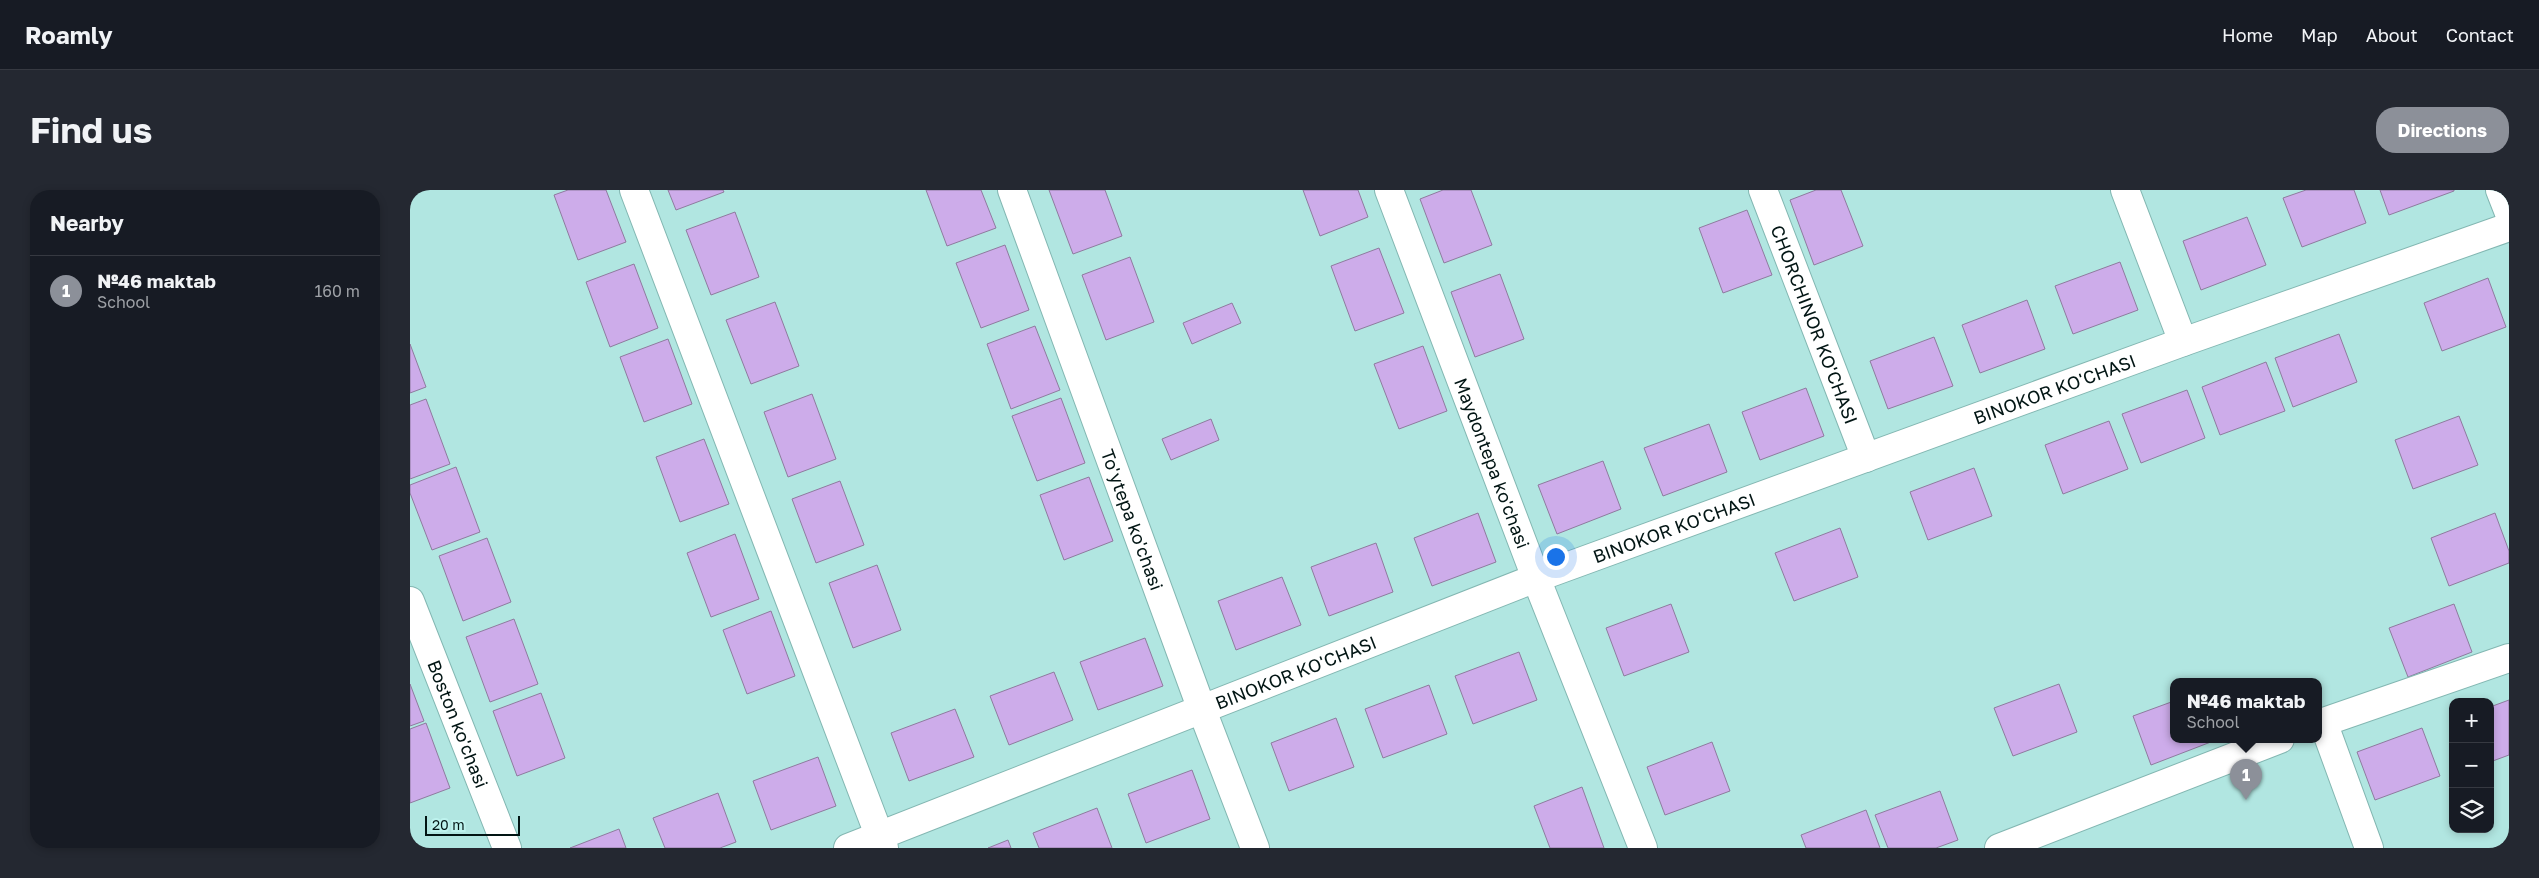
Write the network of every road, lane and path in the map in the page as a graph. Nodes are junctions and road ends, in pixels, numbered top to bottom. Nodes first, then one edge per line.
1 (634, 190) edge
2 (1012, 190) edge
3 (1389, 190) edge
4 (1763, 190) edge
5 (2125, 190) edge
6 (2500, 190) edge
7 (2509, 213) edge
8 (2509, 227) edge
9 (2183, 342) junction
10 (1866, 458) junction
11 (1536, 578) junction
12 (410, 600) edge
13 (2509, 658) edge
14 (1202, 710) junction
15 (2322, 723) edge
16 (2322, 726) edge
17 (2270, 743) edge
18 (882, 842) edge
19 (506, 848) edge
20 (848, 848) edge
21 (1256, 848) edge
22 (1643, 848) edge
23 (1999, 848) edge
24 (2369, 848) edge

1 - 18 street
2 - 14 street, To'ytepa ko'chasi
3 - 11 street, Maydontepa ko'chasi
4 - 10 street, CHORCHINOR KO'CHASI
5 - 9 street
6 - 7 street
8 - 9 street, BINOKOR KO'CHASI
9 - 10 street, BINOKOR KO'CHASI
10 - 11 street, BINOKOR KO'CHASI
11 - 14 street, BINOKOR KO'CHASI
11 - 22 street, Maydontepa ko'chasi
12 - 19 street, Boston ko'chasi
13 - 15 street
14 - 18 street, BINOKOR KO'CHASI
14 - 21 street, To'ytepa ko'chasi
16 - 24 street
17 - 23 street
18 - 20 street, BINOKOR KO'CHASI

